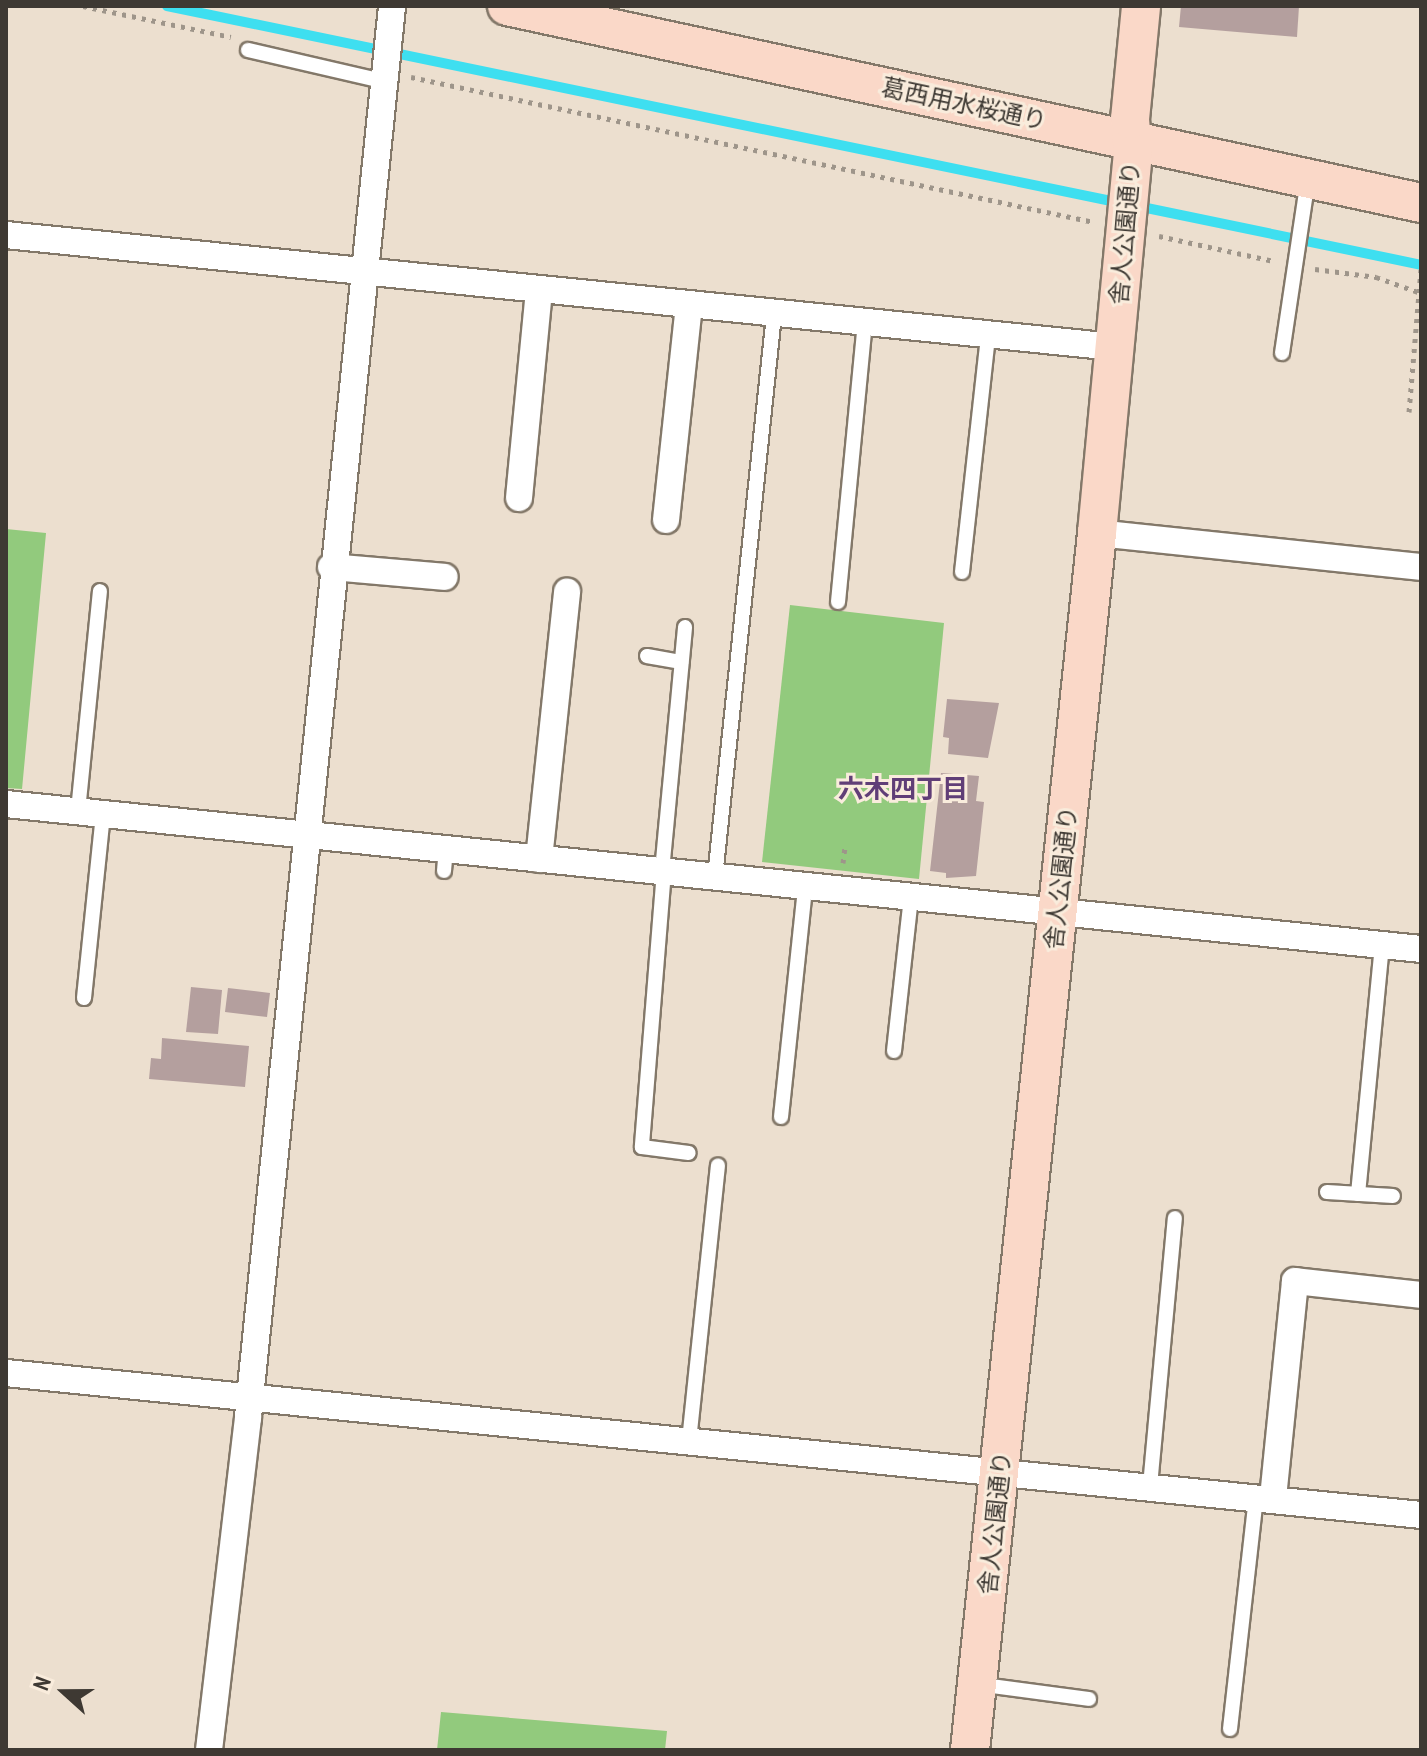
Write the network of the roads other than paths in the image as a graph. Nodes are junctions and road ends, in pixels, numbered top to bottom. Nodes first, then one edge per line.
1 (507, 6) edge
2 (1141, 6) edge
3 (556, 11) edge
4 (391, 12) edge
5 (248, 50) road end
6 (382, 76) junction
7 (1132, 139) junction
8 (1308, 178) junction
9 (1420, 199) edge
10 (6, 235) edge
11 (361, 271) junction
12 (539, 290) junction
13 (689, 306) junction
14 (774, 315) junction
15 (865, 324) junction
16 (988, 336) junction
17 (1114, 347) junction
18 (1282, 353) dead end
19 (519, 498) dead end
20 (666, 520) dead end
21 (1097, 533) junction
22 (331, 567) junction
23 (1421, 567) edge
24 (962, 572) dead end
25 (445, 577) dead end
26 (100, 591) dead end
27 (567, 591) dead end
28 (838, 602) dead end
29 (685, 627) dead end
30 (647, 656) dead end
31 (681, 662) junction
32 (6, 804) edge
33 (90, 813) junction
34 (306, 833) junction
35 (539, 859) junction
36 (663, 871) junction
37 (715, 877) junction
38 (805, 889) junction
39 (911, 898) junction
40 (1057, 913) junction
41 (1382, 945) junction
42 (1421, 949) edge
43 (84, 998) dead end
44 (894, 1051) dead end
45 (781, 1117) dead end
46 (689, 1153) dead end
47 (718, 1166) dead end
48 (1327, 1192) dead end
49 (1358, 1194) junction
50 (1393, 1196) dead end
51 (1175, 1218) dead end
52 (1421, 1295) edge
53 (6, 1373) edge
54 (250, 1397) junction
55 (689, 1441) junction
56 (1000, 1471) junction
57 (1150, 1486) junction
58 (1264, 1498) junction
59 (1421, 1515) edge
60 (976, 1684) junction
61 (1089, 1699) dead end
62 (1230, 1729) dead end
63 (209, 1750) edge
64 (970, 1750) edge

1 - 3 street, 葛西用水桜通り
2 - 7 street, 舎人公園通り
3 - 7 street, 葛西用水桜通り
4 - 6 street
5 - 6 lane
6 - 11 street
7 - 8 street, 葛西用水桜通り
7 - 17 street, 舎人公園通り
8 - 9 street, 葛西用水桜通り
8 - 18 lane
10 - 11 street
11 - 12 street
11 - 22 street
12 - 13 street
12 - 19 street
13 - 14 street
13 - 20 street
14 - 15 street
14 - 37 lane
15 - 16 street
15 - 28 lane
16 - 17 street
16 - 24 lane
17 - 21 street, 舎人公園通り
21 - 23 street
21 - 40 street, 舎人公園通り
22 - 25 street
22 - 34 street
26 - 33 lane
27 - 35 street
29 - 31 lane
30 - 31 lane
31 - 36 lane
32 - 33 street
33 - 34 street
33 - 43 lane
34 - 35 street
34 - 54 street
35 - 36 street
36 - 37 street
36 - 46 lane
37 - 38 street
38 - 39 street
38 - 45 lane
39 - 40 street
39 - 44 lane
40 - 41 street
40 - 56 street, 舎人公園通り
41 - 42 street
41 - 49 lane
47 - 55 lane
48 - 49 lane
49 - 50 lane
51 - 57 lane
52 - 58 street
53 - 54 street
54 - 55 street
54 - 63 street
55 - 56 street
56 - 57 street
56 - 60 street, 舎人公園通り
57 - 58 street
58 - 59 street
58 - 62 lane
60 - 61 lane
60 - 64 street, 舎人公園通り

